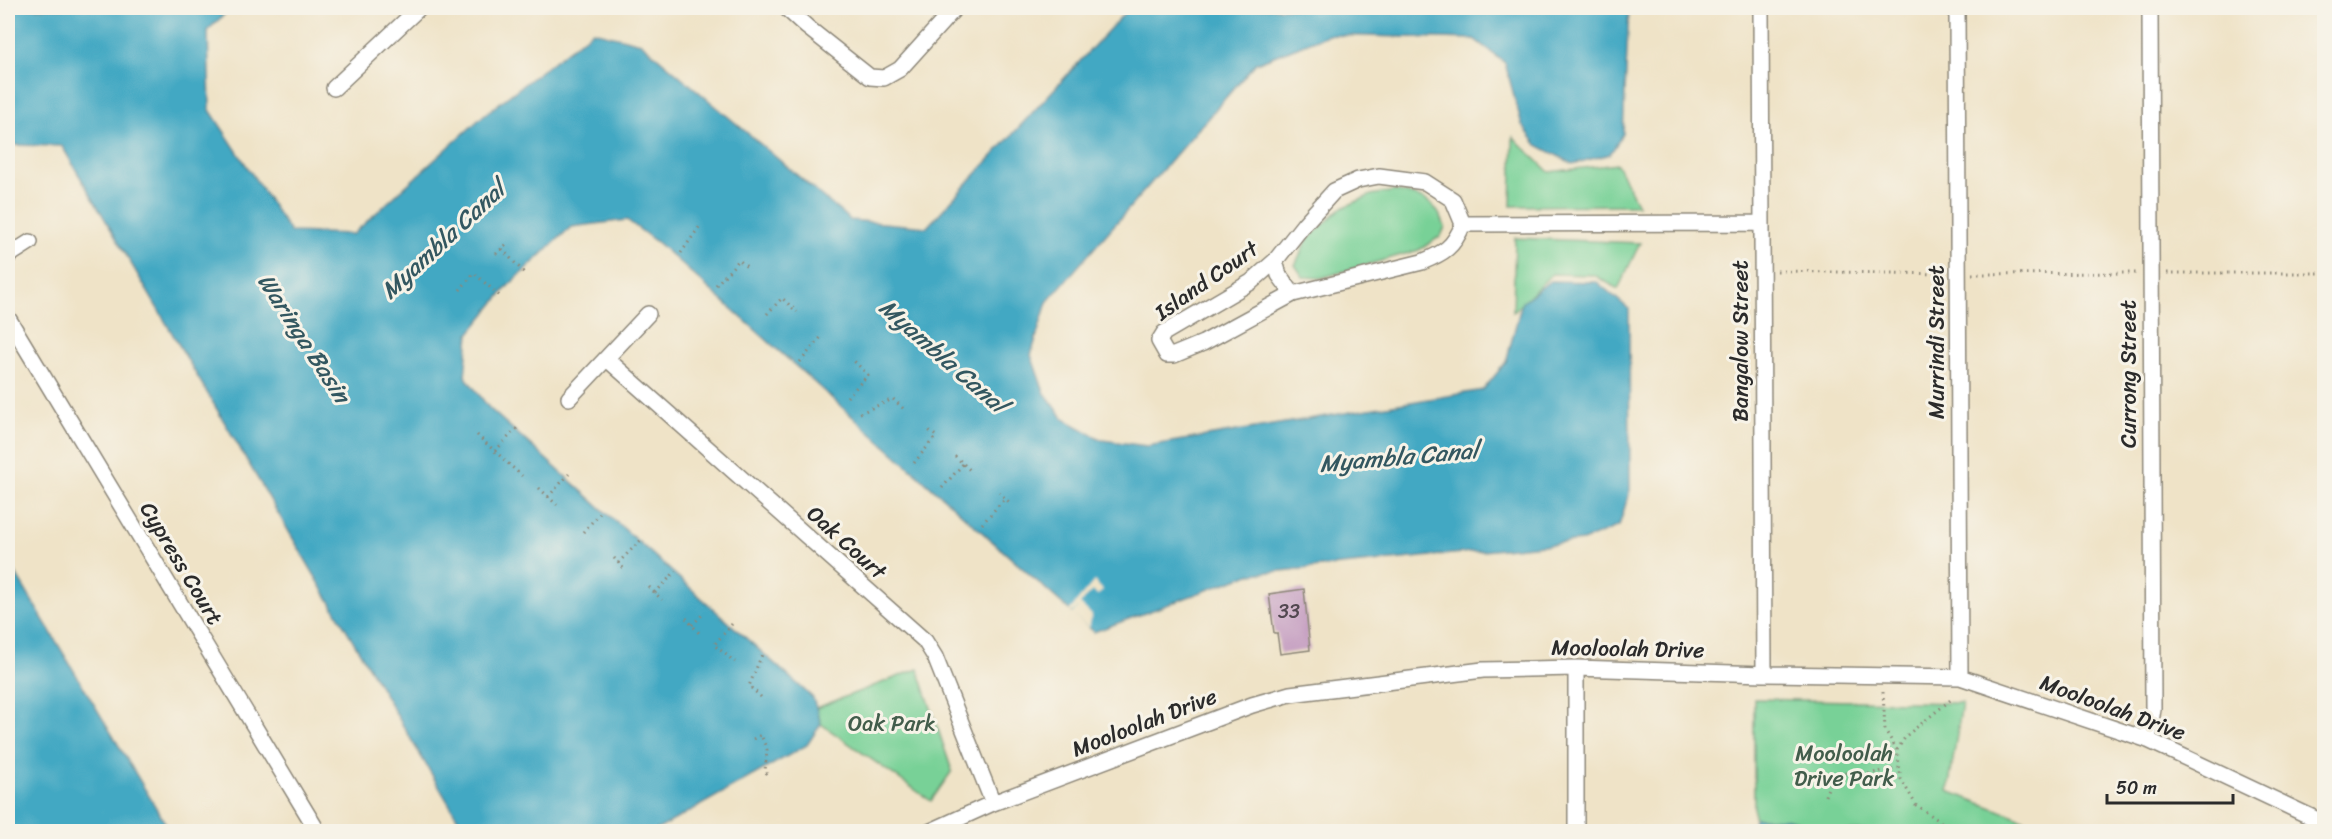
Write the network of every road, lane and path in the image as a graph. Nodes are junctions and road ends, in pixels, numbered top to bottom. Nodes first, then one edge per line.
1 (419, 8) edge
2 (786, 8) edge
3 (955, 8) edge
4 (1761, 8) edge
5 (1957, 8) edge
6 (2150, 8) edge
7 (334, 88) dead end
8 (1761, 223) junction
9 (1462, 224) junction
10 (700, 226) dead end
11 (30, 242) dead end
12 (508, 243) dead end
13 (502, 249) junction
14 (681, 253) dead end
15 (496, 254) dead end
16 (8, 256) edge
17 (1275, 261) junction
18 (749, 269) dead end
19 (1762, 272) junction
20 (2150, 273) junction
21 (2325, 273) edge
22 (1959, 274) junction
23 (526, 275) dead end
24 (716, 285) dead end
25 (460, 290) dead end
26 (1293, 294) junction
27 (502, 298) dead end
28 (797, 312) dead end
29 (648, 314) dead end
30 (767, 314) dead end
31 (8, 318) edge
32 (822, 336) dead end
33 (607, 359) junction
34 (852, 359) dead end
35 (800, 362) dead end
36 (847, 397) dead end
37 (569, 398) dead end
38 (906, 411) dead end
39 (860, 413) dead end
40 (519, 426) dead end
41 (926, 428) dead end
42 (477, 435) dead end
43 (495, 451) junction
44 (955, 456) dead end
45 (914, 463) dead end
46 (963, 464) junction
47 (971, 471) dead end
48 (569, 474) dead end
49 (522, 476) dead end
50 (538, 488) dead end
51 (942, 488) dead end
52 (999, 492) dead end
53 (548, 497) junction
54 (1005, 498) junction
55 (1011, 504) dead end
56 (557, 505) dead end
57 (602, 511) dead end
58 (982, 524) dead end
59 (583, 532) dead end
60 (642, 539) dead end
61 (614, 558) dead end
62 (618, 562) junction
63 (624, 569) dead end
64 (676, 571) dead end
65 (649, 587) dead end
66 (655, 593) junction
67 (662, 600) dead end
68 (702, 614) dead end
69 (686, 618) dead end
70 (732, 624) dead end
71 (692, 625) junction
72 (699, 633) dead end
73 (763, 652) dead end
74 (735, 662) dead end
75 (1576, 668) junction
76 (1764, 674) junction
77 (1880, 675) junction
78 (1960, 677) junction
79 (761, 697) dead end
80 (1953, 698) dead end
81 (753, 739) dead end
82 (2148, 740) junction
83 (1897, 750) junction
84 (1898, 768) junction
85 (768, 777) dead end
86 (1825, 796) dead end
87 (993, 803) junction
88 (2325, 823) edge
89 (318, 831) edge
90 (929, 831) edge
91 (1576, 831) edge
92 (1956, 831) edge

1 - 7 street
2 - 3 street
4 - 8 street, Bangalow Street
5 - 22 street, Murrindi Street
6 - 20 street, Currong Street
8 - 9 street
8 - 19 street, Bangalow Street
9 - 17 street, Island Court
9 - 26 street, Island Court
10 - 14 path
11 - 16 street
12 - 13 path
13 - 15 path
13 - 23 path
17 - 26 street
17 - 26 street, Island Court
18 - 24 path
19 - 22 path
19 - 76 street, Bangalow Street
20 - 21 path
20 - 22 path
20 - 82 street, Currong Street
22 - 78 street, Murrindi Street
25 - 27 path
28 - 30 path
29 - 33 street
31 - 89 street, Cypress Court
32 - 35 path
33 - 37 street
33 - 87 street, Oak Court
34 - 36 path
38 - 39 path
40 - 43 path
41 - 45 path
42 - 43 path
43 - 49 path
44 - 46 path
46 - 47 path
46 - 51 path
48 - 53 path
50 - 53 path
52 - 54 path
53 - 56 path
54 - 55 path
54 - 58 path
57 - 59 path
60 - 62 path
61 - 62 path
62 - 63 path
64 - 66 path
65 - 66 path
66 - 67 path
68 - 71 path
69 - 71 path
70 - 74 path
71 - 72 path
73 - 79 path
75 - 76 street, Mooloolah Drive
75 - 87 street, Mooloolah Drive
75 - 91 street
76 - 77 street, Mooloolah Drive
77 - 78 street, Mooloolah Drive
77 - 83 path
78 - 82 street, Mooloolah Drive
80 - 83 path
81 - 85 path
82 - 88 street, Mooloolah Drive
83 - 84 path
84 - 86 path
84 - 92 path
87 - 90 street, Mooloolah Drive

